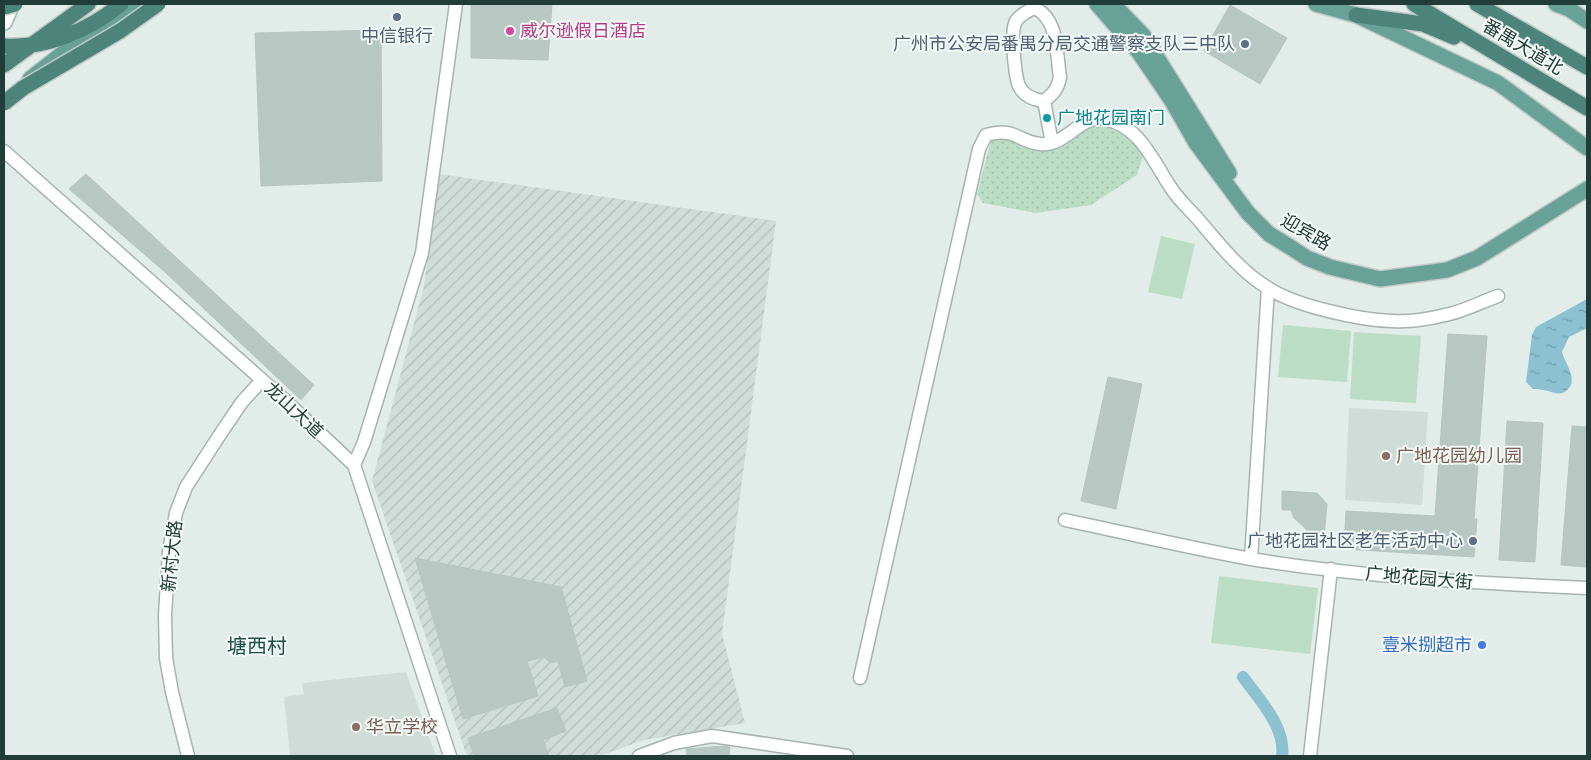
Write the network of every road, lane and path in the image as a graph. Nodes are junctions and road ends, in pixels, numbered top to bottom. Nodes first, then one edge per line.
1 (14, 4) edge
2 (88, 4) edge
3 (121, 4) edge
4 (136, 4) edge
5 (158, 4) edge
6 (456, 4) edge
7 (1097, 4) edge
8 (1113, 4) edge
9 (1316, 4) edge
10 (1414, 4) edge
11 (1477, 4) edge
12 (1035, 6) edge
13 (1562, 6) edge
14 (4, 7) edge
15 (1356, 15) junction
16 (1587, 17) edge
17 (1587, 21) edge
18 (4, 22) edge
19 (4, 46) edge
20 (1492, 52) junction
21 (4, 65) edge
22 (1587, 67) edge
23 (1044, 101) junction
24 (4, 103) edge
25 (1587, 108) edge
26 (1052, 143) junction
27 (1587, 148) edge
28 (4, 151) edge
29 (1584, 191) edge
30 (1290, 247) junction
31 (1268, 288) junction
32 (1498, 296) dead end
33 (262, 380) junction
34 (354, 465) junction
35 (1065, 520) dead end
36 (1250, 558) junction
37 (1331, 570) junction
38 (1587, 588) edge
39 (860, 678) dead end
40 (188, 756) edge
41 (450, 756) edge
42 (639, 756) edge
43 (847, 756) edge
44 (1310, 756) edge

1 - 14 highway, bridge
1 - 18 main road
2 - 21 highway
3 - 19 highway
4 - 24 main road
5 - 24 highway, bridge
6 - 34 street
7 - 30 main road, 迎宾路
8 - 30 main road
9 - 15 main road
10 - 20 highway, 番禺大道北
11 - 22 highway, 番禺大道北
12 - 23 street
12 - 23 street
13 - 16 main road
13 - 17 main road
15 - 20 highway
15 - 27 main road
20 - 25 highway, 番禺大道北
23 - 26 street
26 - 31 street
26 - 39 street
28 - 33 street, 龙山大道
29 - 30 main road, 迎宾路
31 - 32 street
31 - 36 street
33 - 34 street, 龙山大道
33 - 40 street, 新村大路
34 - 41 street, 龙山大道
35 - 36 street, 广地花园大街
36 - 37 street, 广地花园大街
37 - 38 street, 广地花园大街
37 - 44 street
42 - 43 street

